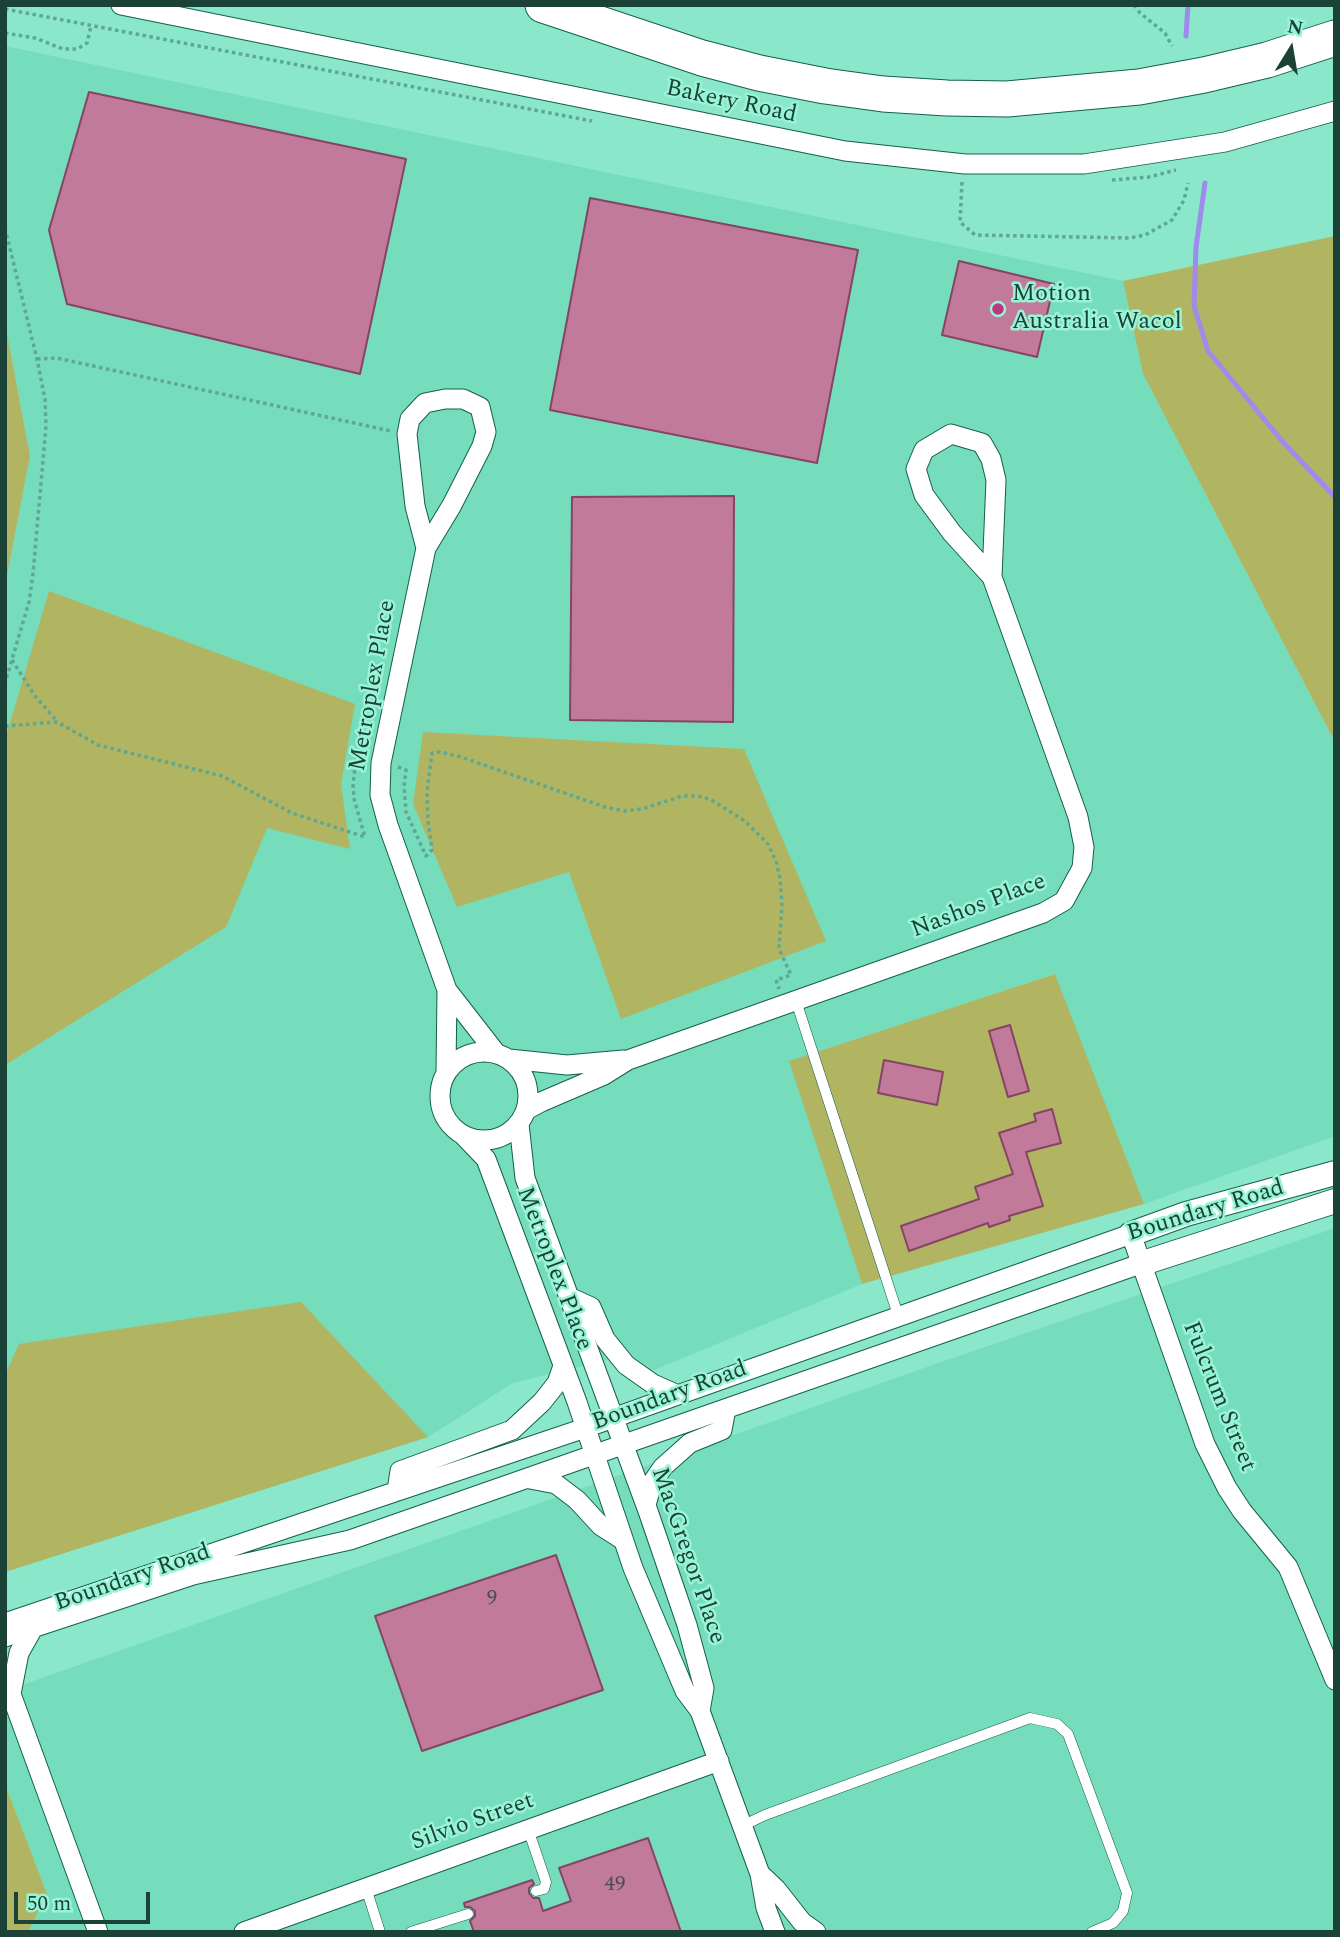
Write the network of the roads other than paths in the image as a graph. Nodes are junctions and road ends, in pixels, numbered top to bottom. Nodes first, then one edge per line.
1 (121, 5) edge
2 (543, 5) edge
3 (1335, 38) edge
4 (1335, 111) edge
5 (426, 548) junction
6 (992, 578) junction
7 (447, 990) junction
8 (790, 1003) junction
9 (502, 1056) junction
10 (628, 1060) junction
11 (446, 1072) junction
12 (522, 1117) junction
13 (463, 1135) junction
14 (1335, 1173) edge
15 (1335, 1201) edge
16 (1131, 1234) junction
17 (1140, 1264) junction
18 (569, 1297) junction
19 (898, 1315) junction
20 (563, 1366) junction
21 (678, 1395) junction
22 (726, 1409) junction
23 (612, 1419) junction
24 (585, 1428) junction
25 (623, 1446) junction
26 (594, 1455) junction
27 (528, 1479) junction
28 (397, 1491) junction
29 (646, 1505) junction
30 (623, 1540) junction
31 (5, 1623) edge
32 (33, 1628) junction
33 (5, 1637) edge
34 (1335, 1680) edge
35 (8, 1691) edge
36 (700, 1711) junction
37 (719, 1761) junction
38 (742, 1826) junction
39 (528, 1829) junction
40 (760, 1874) junction
41 (366, 1888) junction
42 (536, 1891) dead end
43 (468, 1914) dead end
44 (98, 1932) edge
45 (244, 1932) edge
46 (380, 1932) edge
47 (411, 1932) edge
48 (775, 1932) edge
49 (816, 1932) edge
50 (1092, 1932) edge

1 - 4 street, Bakery Road
2 - 3 highway
5 - 5 street, Metroplex Place
5 - 7 street, Metroplex Place
6 - 6 street, Nashos Place
6 - 8 street, Nashos Place
7 - 9 street, Metroplex Place
7 - 11 street, Metroplex Place
8 - 10 street, Nashos Place
8 - 19 lane
9 - 10 street, Nashos Place
9 - 11 street
9 - 12 street
10 - 12 street, Nashos Place
11 - 13 street
12 - 13 street
12 - 18 street, Metroplex Place
13 - 20 street, Metroplex Place
14 - 16 street, Boundary Road
15 - 17 street, Boundary Road
16 - 17 street, Fulcrum Street
16 - 19 street, Boundary Road
17 - 22 street, Boundary Road
17 - 34 street, Fulcrum Street
18 - 21 street
18 - 23 street, Metroplex Place
19 - 21 street, Boundary Road
20 - 24 street, Metroplex Place
20 - 28 street
21 - 23 street, Boundary Road
22 - 25 street, Boundary Road
22 - 29 street
23 - 24 street, Boundary Road
23 - 25 street, MacGregor Place
24 - 26 street, MacGregor Place
24 - 28 street, Boundary Road
25 - 26 street, Boundary Road
25 - 29 street, MacGregor Place
26 - 27 street, Boundary Road
26 - 30 street, MacGregor Place
27 - 30 street
27 - 32 street, Boundary Road
28 - 31 street, Boundary Road
29 - 36 street, MacGregor Place
30 - 36 street, MacGregor Place
32 - 33 street, Boundary Road
32 - 35 street
35 - 44 street
36 - 37 street, MacGregor Place
37 - 38 street, MacGregor Place
37 - 39 street, Silvio Street
38 - 40 street, MacGregor Place
38 - 50 lane
39 - 41 street, Silvio Street
39 - 42 lane
40 - 48 street, MacGregor Place
40 - 49 street, MacGregor Place
41 - 45 street, Silvio Street
41 - 46 lane
43 - 47 lane

